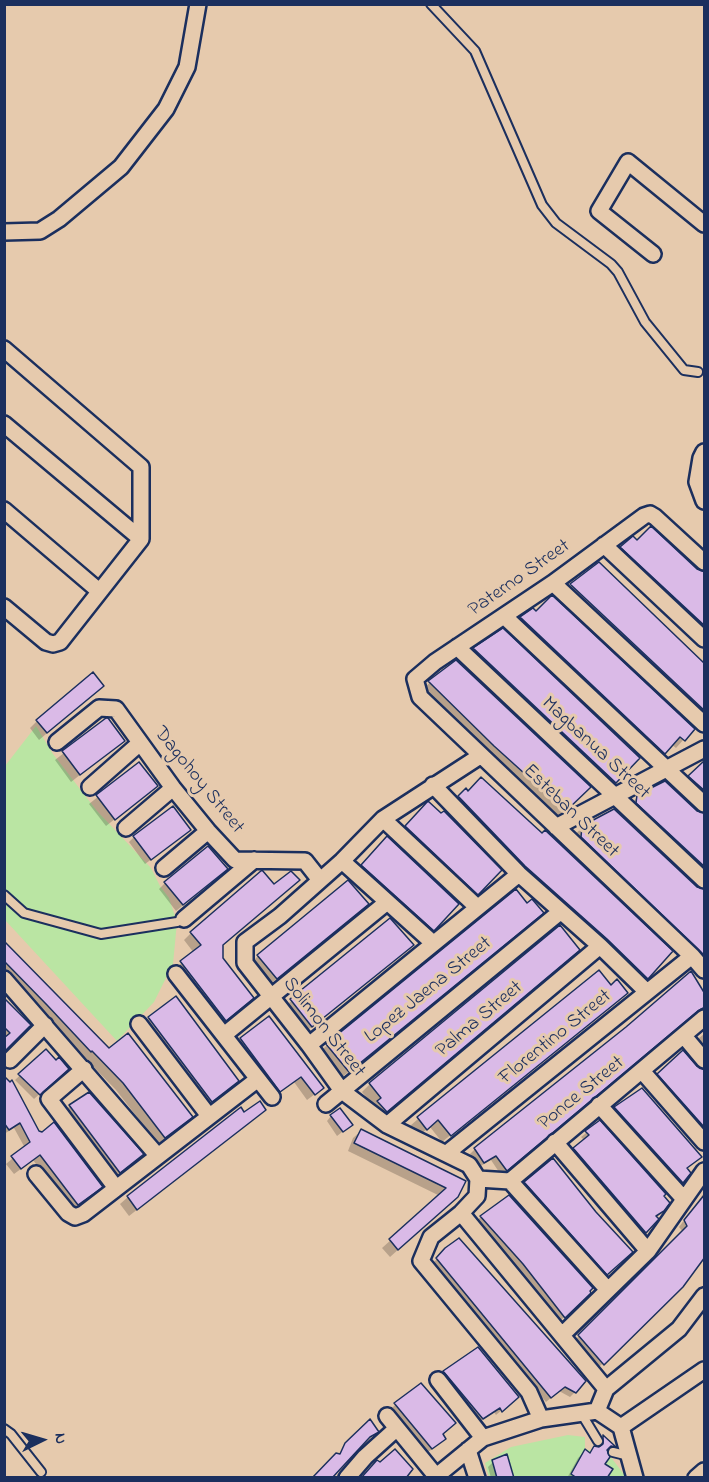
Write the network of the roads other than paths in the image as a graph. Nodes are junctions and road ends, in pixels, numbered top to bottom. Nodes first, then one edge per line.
1 (198, 4) edge
2 (431, 4) edge
3 (705, 224) edge
4 (4, 232) edge
5 (653, 254) dead end
6 (4, 349) edge
7 (698, 372) dead end
8 (4, 424) edge
9 (705, 452) edge
10 (705, 501) edge
11 (4, 510) edge
12 (141, 539) junction
13 (604, 545) junction
14 (705, 562) edge
15 (553, 583) junction
16 (99, 591) junction
17 (4, 607) edge
18 (504, 616) junction
19 (705, 639) edge
20 (458, 647) junction
21 (415, 679) joint
22 (705, 724) edge
23 (57, 742) dead end
24 (140, 743) junction
25 (705, 749) edge
26 (480, 756) junction
27 (667, 768) junction
28 (433, 785) junction
29 (90, 787) dead end
30 (173, 788) junction
31 (614, 796) junction
32 (705, 804) edge
33 (383, 819) junction
34 (556, 826) junction
35 (126, 828) dead end
36 (208, 831) junction
37 (255, 860) junction
38 (342, 861) junction
39 (164, 868) dead end
40 (519, 874) junction
41 (320, 880) junction
42 (705, 880) edge
43 (4, 895) edge
44 (386, 903) junction
45 (477, 907) junction
46 (560, 912) junction
47 (184, 918) joint
48 (433, 943) junction
49 (600, 946) junction
50 (692, 956) junction
51 (705, 970) edge
52 (176, 974) dead end
53 (4, 979) edge
54 (646, 991) junction
55 (272, 997) junction
56 (705, 1018) edge
57 (139, 1024) dead end
58 (45, 1025) junction
59 (224, 1035) junction
60 (684, 1036) junction
61 (309, 1045) junction
62 (10, 1060) dead end
63 (705, 1060) edge
64 (84, 1069) junction
65 (642, 1071) junction
66 (258, 1079) junction
67 (342, 1091) junction
68 (272, 1097) dead end
69 (326, 1104) dead end
70 (599, 1105) junction
71 (209, 1116) junction
72 (387, 1125) junction
73 (555, 1142) junction
74 (705, 1142) edge
75 (447, 1153) junction
76 (157, 1155) junction
77 (705, 1171) edge
78 (36, 1174) dead end
79 (478, 1179) junction
80 (510, 1181) junction
81 (116, 1188) junction
82 (684, 1200) junction
83 (461, 1213) junction
84 (648, 1251) junction
85 (608, 1290) junction
86 (705, 1296) edge
87 (562, 1335) junction
88 (705, 1370) edge
89 (438, 1380) dead end
90 (606, 1389) junction
91 (597, 1411) junction
92 (581, 1413) junction
93 (387, 1416) dead end
94 (541, 1419) junction
95 (621, 1427) junction
96 (4, 1429) edge
97 (396, 1429) junction
98 (483, 1438) junction
99 (598, 1441) dead end
100 (468, 1450) junction
101 (613, 1452) dead end
102 (629, 1456) junction
103 (705, 1471) edge
104 (41, 1472) dead end
105 (435, 1477) edge
106 (347, 1478) edge
107 (477, 1478) edge
108 (636, 1478) edge
109 (696, 1478) edge

1 - 4 street
2 - 7 lane
3 - 5 street
6 - 12 street
8 - 12 street
9 - 10 street
11 - 16 street
12 - 16 street
13 - 14 street, Paterno Street
13 - 15 street, Paterno Street
13 - 19 street
15 - 18 street, Paterno Street
15 - 22 street
16 - 17 street
18 - 20 street, Paterno Street
18 - 27 street
20 - 21 street, Paterno Street
20 - 31 street, Magbanua Street
21 - 26 street, Esteban Street
23 - 24 street, Dagohoy Street
24 - 29 street
24 - 30 street, Dagohoy Street
25 - 27 street
26 - 28 street, Solimon Street
26 - 34 street, Esteban Street
27 - 31 street
27 - 32 street
28 - 33 street, Solimon Street
28 - 40 street
30 - 35 street
30 - 36 street, Dagohoy Street
31 - 34 street
31 - 42 street, Magbanua Street
33 - 38 street, Solimon Street
33 - 45 street
34 - 50 street, Esteban Street
36 - 37 street, Dagohoy Street
36 - 39 street
37 - 41 street, Dagohoy Street
37 - 47 street
38 - 41 street, Solimon Street
38 - 44 street
40 - 45 street
40 - 46 street
41 - 55 street, Solimon Street
43 - 47 lane
44 - 48 street
44 - 55 street
45 - 48 street
46 - 49 street
46 - 67 street, Lopez Jaena Street
48 - 61 street
49 - 54 street
49 - 72 street, Palma Street
50 - 51 street, Esteban Street
50 - 54 street, Florentino Street
52 - 59 street
53 - 58 street
54 - 75 street, Florentino Street
55 - 59 street
55 - 61 street, Solimon Street
56 - 60 street, Ponce Street
57 - 71 street
58 - 62 street
58 - 64 street
59 - 66 street
60 - 63 street
60 - 65 street, Ponce Street
61 - 67 street, Solimon Street
64 - 76 street
64 - 81 street
65 - 70 street, Ponce Street
65 - 74 street
66 - 68 street
66 - 71 street
67 - 69 street, Lopez Jaena Street
67 - 72 street, Solimon Street
70 - 73 street, Ponce Street
70 - 82 street
71 - 76 street
72 - 75 street, Solimon Street
73 - 80 street, Ponce Street
73 - 84 street
75 - 79 street, Solimon Street
76 - 81 street
77 - 82 street
78 - 81 street
79 - 80 street
79 - 83 street
80 - 85 street
82 - 84 street
83 - 87 street
83 - 94 street
84 - 85 street
85 - 87 street
86 - 90 street
87 - 90 street
88 - 95 street
89 - 98 street
90 - 91 street
91 - 92 street
91 - 95 street
92 - 94 street
92 - 99 lane
93 - 97 street
94 - 98 street
95 - 102 street
96 - 104 lane
97 - 105 street
97 - 106 street
98 - 100 street
100 - 105 street
100 - 107 street
101 - 102 lane
102 - 108 street
103 - 109 street

